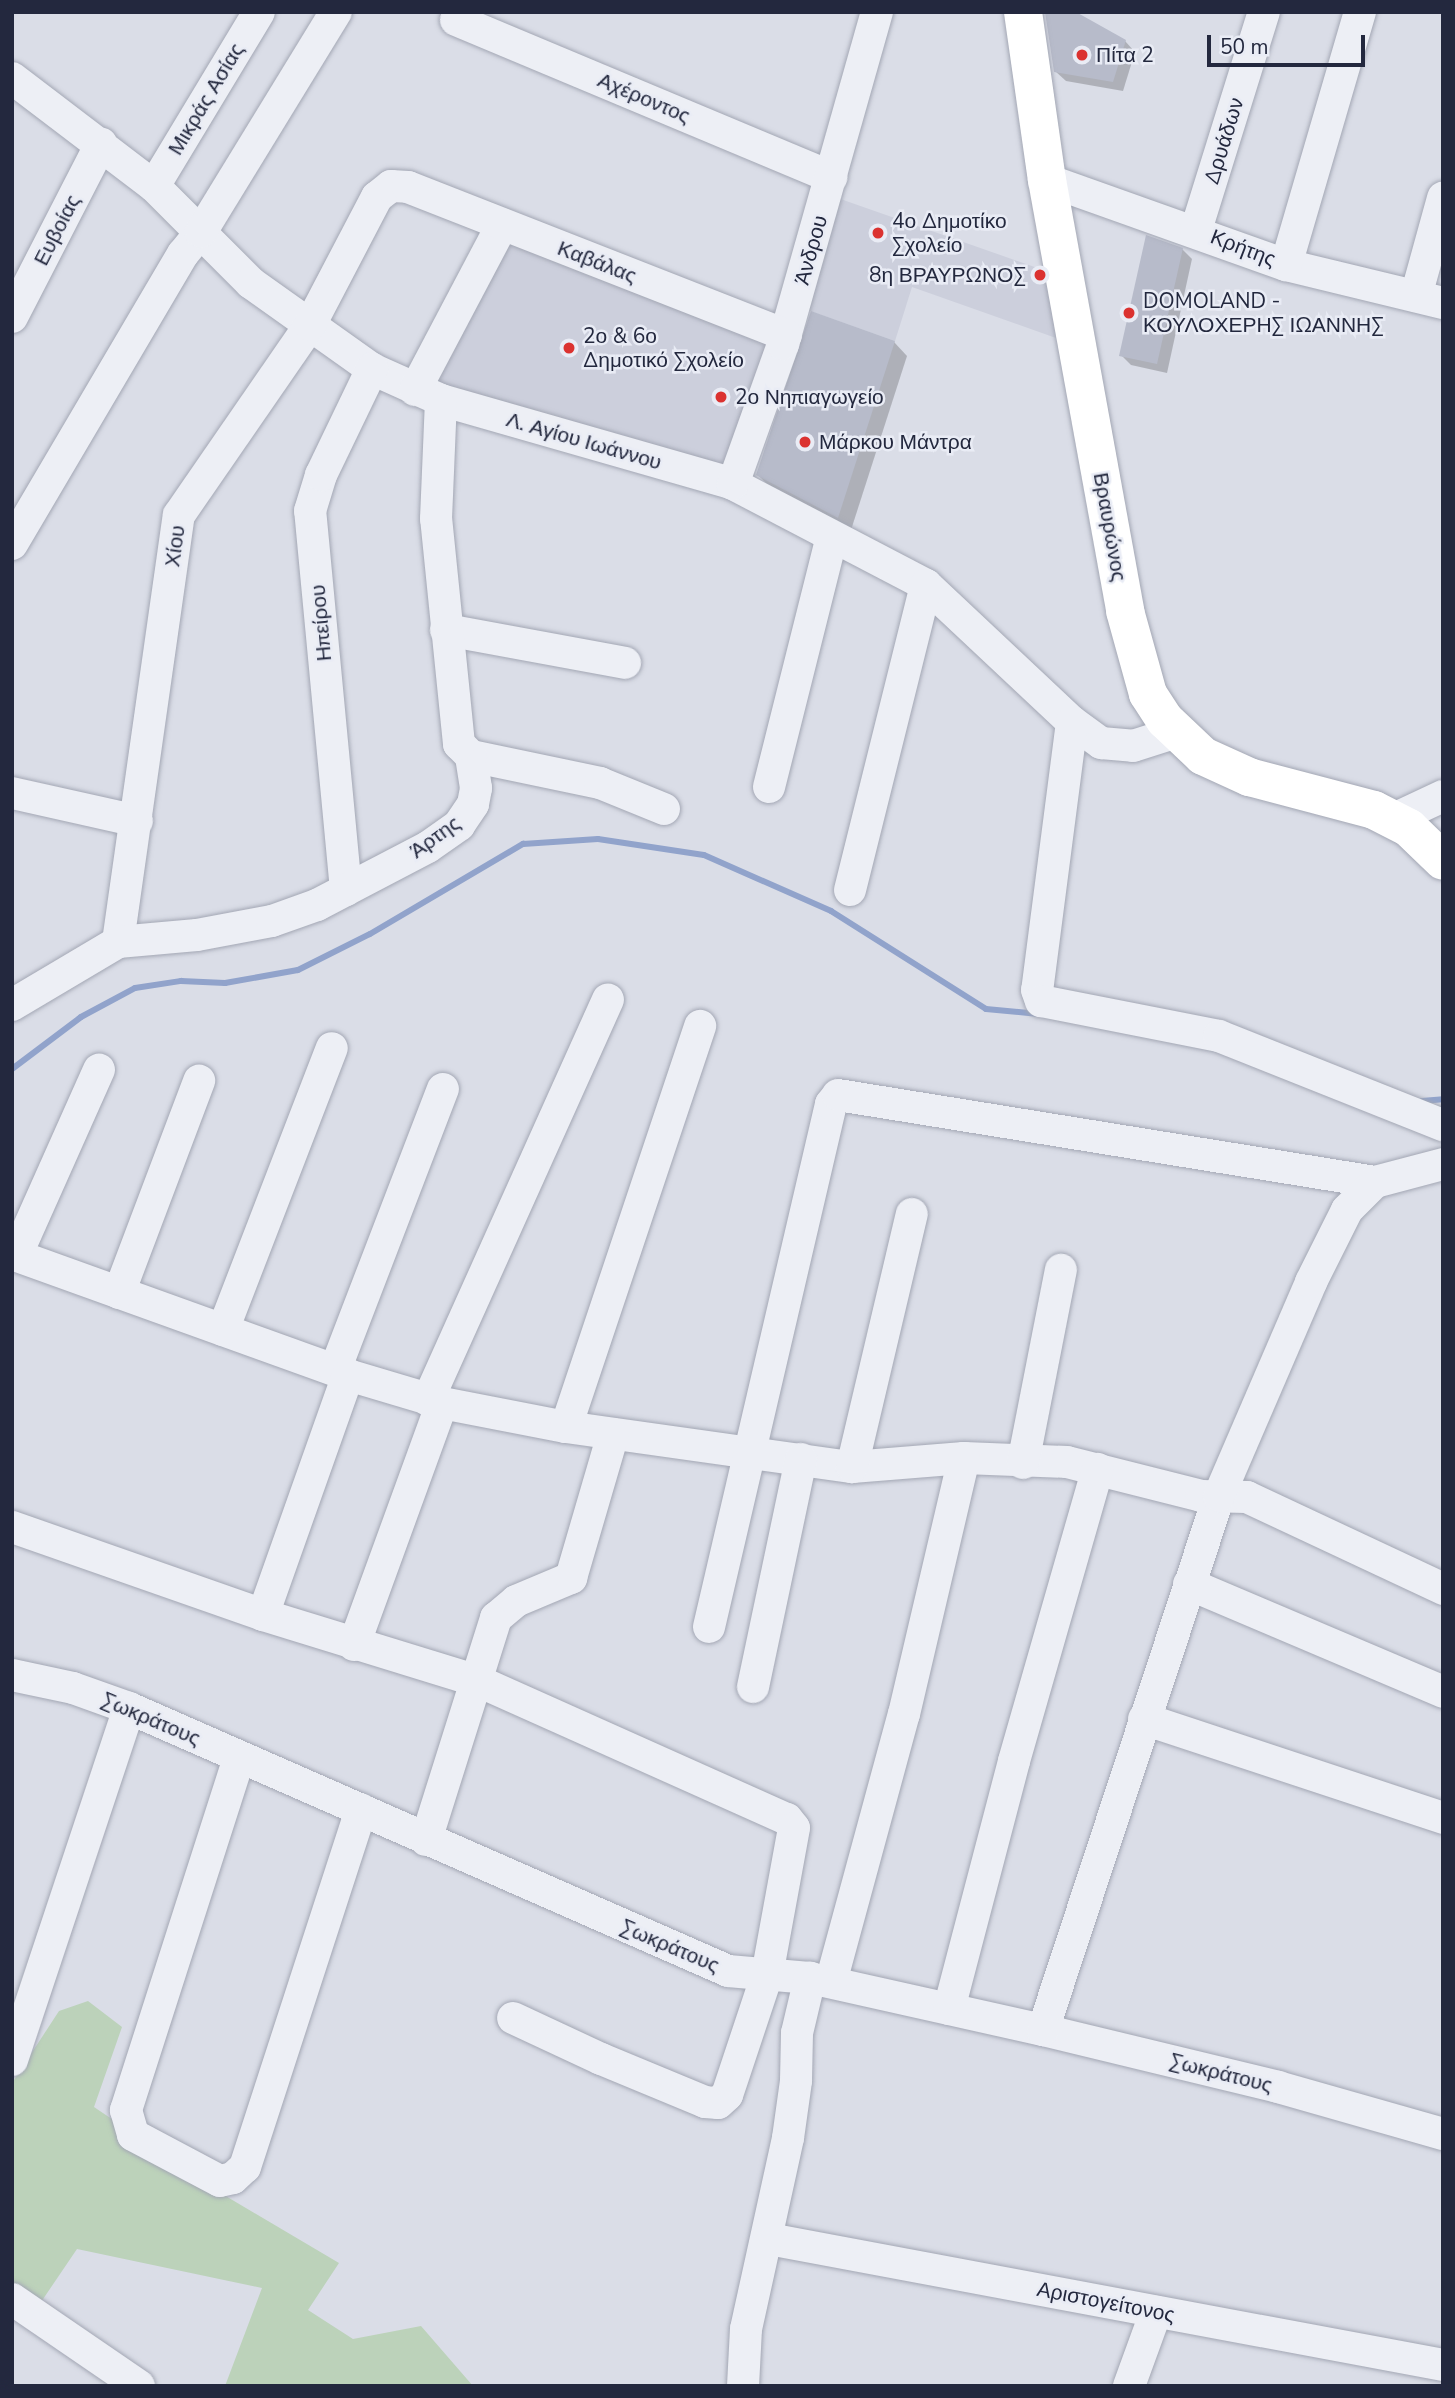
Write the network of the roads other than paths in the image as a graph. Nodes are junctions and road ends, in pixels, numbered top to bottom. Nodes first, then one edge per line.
1 (259, 12) edge
2 (336, 12) edge
3 (877, 12) edge
4 (1023, 12) edge
5 (1264, 12) edge
6 (1360, 12) edge
7 (456, 20) dead end
8 (12, 78) edge
9 (101, 144) junction
10 (832, 177) junction
11 (1047, 180) junction
12 (154, 186) junction
13 (408, 187) joint
14 (1443, 198) edge
15 (502, 225) junction
16 (1196, 230) junction
17 (201, 232) junction
18 (1286, 265) junction
19 (1429, 300) edge
20 (12, 317) edge
21 (310, 324) junction
22 (786, 335) junction
23 (372, 369) junction
24 (428, 395) junction
25 (733, 484) junction
26 (832, 537) junction
27 (12, 544) edge
28 (926, 585) junction
29 (446, 630) junction
30 (625, 663) dead end
31 (1072, 722) junction
32 (1177, 732) junction
33 (471, 756) junction
34 (769, 787) dead end
35 (12, 793) edge
36 (1443, 796) edge
37 (664, 809) dead end
38 (1394, 819) junction
39 (137, 821) junction
40 (1443, 861) edge
41 (346, 890) junction
42 (850, 890) dead end
43 (118, 942) junction
44 (608, 1000) dead end
45 (12, 1005) edge
46 (700, 1026) dead end
47 (332, 1048) dead end
48 (99, 1070) dead end
49 (199, 1081) dead end
50 (443, 1089) dead end
51 (1443, 1125) edge
52 (1443, 1164) edge
53 (1375, 1182) junction
54 (912, 1214) dead end
55 (14, 1255) edge
56 (1061, 1270) dead end
57 (119, 1293) junction
58 (223, 1330) junction
59 (341, 1373) junction
60 (435, 1401) junction
61 (566, 1427) junction
62 (613, 1434) junction
63 (753, 1453) junction
64 (964, 1458) junction
65 (801, 1459) junction
66 (1023, 1463) junction
67 (852, 1467) junction
68 (1098, 1469) junction
69 (1219, 1496) junction
70 (12, 1527) edge
71 (1189, 1584) junction
72 (1443, 1589) edge
73 (263, 1615) junction
74 (709, 1626) dead end
75 (354, 1645) junction
76 (13, 1676) edge
77 (478, 1681) junction
78 (753, 1687) dead end
79 (1443, 1692) edge
80 (129, 1708) junction
81 (1144, 1719) junction
82 (239, 1758) junction
83 (360, 1809) junction
84 (1443, 1818) edge
85 (426, 1840) junction
86 (767, 1975) junction
87 (820, 1980) junction
88 (950, 2009) junction
89 (513, 2018) dead end
90 (1043, 2030) junction
91 (12, 2060) edge
92 (1443, 2134) edge
93 (769, 2239) junction
94 (12, 2300) edge
95 (1156, 2312) junction
96 (1443, 2365) edge
97 (139, 2386) edge
98 (744, 2386) edge
99 (1129, 2386) edge

1 - 12 street, Μικράς Ασίας
2 - 17 street
3 - 10 street, Άνδρου
4 - 11 main road, Βραυρώνος
5 - 16 street, Δρυάδων
6 - 18 street
7 - 10 street, Αχέροντος
8 - 9 street, Λ. Αγίου Ιωάννου
9 - 12 street, Λ. Αγίου Ιωάννου
9 - 20 street, Ευβοίας
10 - 22 street, Άνδρου
11 - 16 street, Κρήτης
11 - 32 main road, Βραυρώνος
12 - 17 street, Λ. Αγίου Ιωάννου
13 - 15 street, Καβάλας
13 - 21 street, Χίου
14 - 19 street
15 - 22 street, Καβάλας
15 - 24 street
16 - 18 street, Κρήτης
17 - 21 street, Λ. Αγίου Ιωάννου
17 - 27 street
18 - 19 street, Κρήτης
21 - 23 street, Λ. Αγίου Ιωάννου
21 - 39 street, Χίου
22 - 25 street, Άνδρου
23 - 24 street, Λ. Αγίου Ιωάννου
23 - 41 street, Ηπείρου
24 - 25 street, Λ. Αγίου Ιωάννου
24 - 29 street, Άρτης
25 - 26 street, Λ. Αγίου Ιωάννου
26 - 28 street, Λ. Αγίου Ιωάννου
26 - 34 street
28 - 31 street, Λ. Αγίου Ιωάννου
28 - 42 street
29 - 30 street
29 - 33 street, Άρτης
31 - 32 street, Λ. Αγίου Ιωάννου
31 - 51 street
32 - 38 main road, Βραυρώνος
33 - 37 street
33 - 41 street, Άρτης
35 - 39 street
36 - 38 street
38 - 40 main road, Βραυρώνος
39 - 43 street, Χίου
41 - 43 street, Άρτης
43 - 45 street, Άρτης
44 - 60 street
46 - 61 street
47 - 58 street
48 - 55 street
49 - 57 street
50 - 59 street
52 - 53 street
53 - 63 street
53 - 69 street
54 - 67 street
55 - 57 street
56 - 66 street
57 - 58 street
58 - 59 street
59 - 60 street
59 - 73 street
60 - 61 street
60 - 75 street
61 - 62 street
62 - 63 street
62 - 77 street
63 - 65 street
63 - 74 street
64 - 66 street
64 - 67 street
64 - 87 street
65 - 67 street
65 - 78 street
66 - 68 street
68 - 69 street
68 - 88 street
69 - 71 street
69 - 72 street
70 - 73 street
71 - 79 street
71 - 81 street
73 - 75 street
75 - 77 street
76 - 80 street, Σωκράτους
77 - 85 street
77 - 86 street
80 - 82 street, Σωκράτους
80 - 91 street
81 - 84 street
81 - 90 street
82 - 83 street, Σωκράτους
82 - 83 street
83 - 85 street, Σωκράτους
85 - 86 street, Σωκράτους
86 - 87 street, Σωκράτους
86 - 89 street
87 - 88 street, Σωκράτους
87 - 93 street
88 - 90 street, Σωκράτους
90 - 92 street, Σωκράτους
93 - 95 street, Αριστογείτονος
93 - 98 street
94 - 97 street
95 - 96 street, Αριστογείτονος
95 - 99 street

